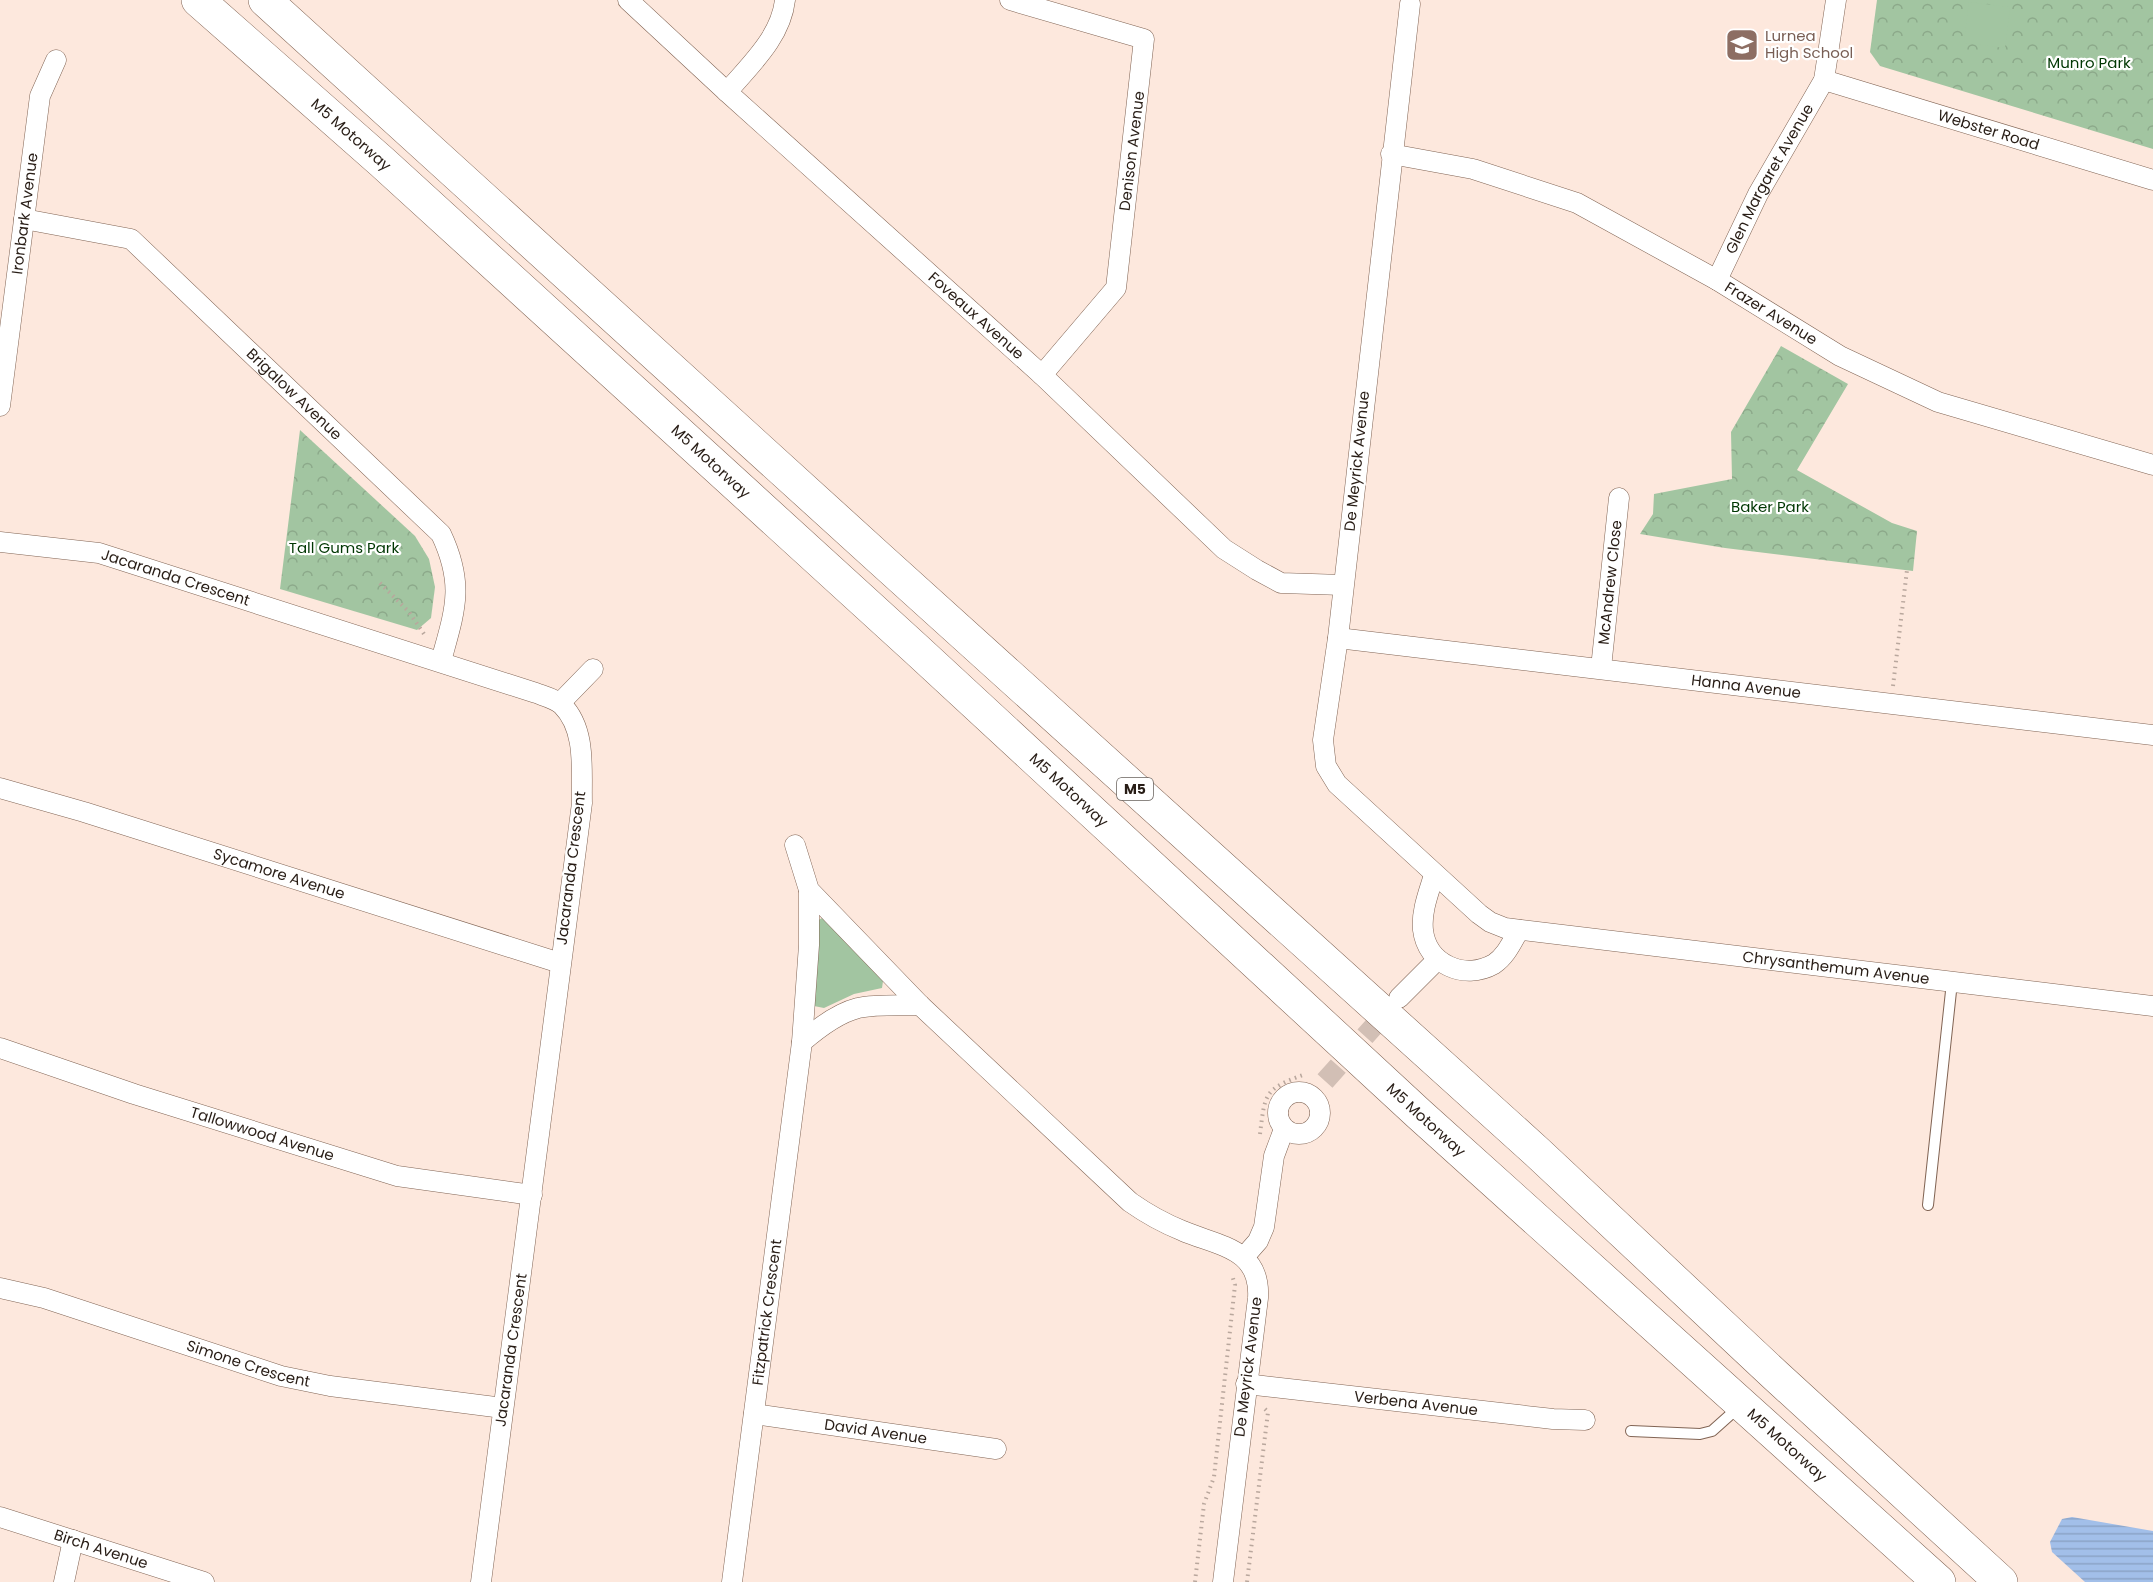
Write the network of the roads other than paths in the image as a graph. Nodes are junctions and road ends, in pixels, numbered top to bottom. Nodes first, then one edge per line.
1 (198, 0) edge
2 (265, 0) edge
3 (628, 0) edge
4 (785, 0) edge
5 (1010, 0) edge
6 (1836, 0) edge
7 (1410, 4) dead end
8 (56, 60) dead end
9 (1824, 80) junction
10 (727, 92) junction
11 (1391, 154) junction
12 (2153, 180) edge
13 (24, 219) junction
14 (1716, 280) junction
15 (1042, 375) junction
16 (0, 406) edge
17 (2153, 465) edge
18 (1619, 498) dead end
19 (0, 542) edge
20 (1343, 585) junction
21 (1338, 638) junction
22 (441, 661) junction
23 (1600, 668) junction
24 (593, 669) dead end
25 (560, 703) junction
26 (2153, 735) edge
27 (0, 788) edge
28 (795, 845) dead end
29 (1434, 875) junction
30 (809, 890) junction
31 (1479, 914) joint
32 (1519, 930) junction
33 (1437, 960) junction
34 (560, 963) junction
35 (1952, 982) junction
36 (1399, 998) tunnel mouth
37 (920, 1005) junction
38 (2153, 1006) edge
39 (801, 1042) junction
40 (0, 1048) edge
41 (1284, 1129) junction
42 (532, 1195) junction
43 (1928, 1205) dead end
44 (1244, 1257) junction
45 (0, 1288) edge
46 (1246, 1384) junction
47 (1743, 1403) junction
48 (503, 1408) junction
49 (754, 1414) junction
50 (1586, 1420) dead end
51 (1631, 1431) dead end
52 (996, 1449) dead end
53 (0, 1517) edge
54 (73, 1540) junction
55 (64, 1582) edge
56 (204, 1582) edge
57 (481, 1582) edge
58 (732, 1582) edge
59 (1223, 1582) edge
60 (1939, 1582) edge
61 (2001, 1582) edge

1 - 47 highway, M5 Motorway
2 - 61 highway, M5
3 - 10 street, Foveaux Avenue
4 - 10 street
5 - 15 street, Denison Avenue
6 - 9 street
7 - 11 street, De Meyrick Avenue
8 - 13 street, Ironbark Avenue
9 - 12 street, Webster Road
9 - 14 street, Glen Margaret Avenue
10 - 15 street, Foveaux Avenue
11 - 14 street, Frazer Avenue
11 - 20 street, De Meyrick Avenue
13 - 16 street, Ironbark Avenue
13 - 22 street, Brigalow Avenue
14 - 17 street, Frazer Avenue
15 - 20 street, Foveaux Avenue
18 - 23 street, McAndrew Close
19 - 22 street, Jacaranda Crescent
20 - 21 street, De Meyrick Avenue
21 - 23 street, Hanna Avenue
21 - 29 street, De Meyrick Avenue
22 - 25 street, Jacaranda Crescent
23 - 26 street, Hanna Avenue
24 - 25 street
25 - 34 street, Jacaranda Crescent
27 - 34 street, Sycamore Avenue
28 - 30 street, Fitzpatrick Crescent
29 - 31 street, De Meyrick Avenue
29 - 33 street
30 - 37 street, Fitzpatrick Crescent
30 - 39 street, Fitzpatrick Crescent
31 - 32 street, Chrysanthemum Avenue
32 - 33 street
32 - 35 street, Chrysanthemum Avenue
33 - 36 street
34 - 42 street, Jacaranda Crescent
35 - 38 street, Chrysanthemum Avenue
35 - 43 lane
37 - 39 street
37 - 44 street, Fitzpatrick Crescent
39 - 49 street, Fitzpatrick Crescent
40 - 42 street, Tallowwood Avenue
41 - 41 street
41 - 44 street
42 - 48 street, Jacaranda Crescent
44 - 46 street, De Meyrick Avenue
45 - 48 street, Simone Crescent
46 - 50 street, Verbena Avenue
46 - 59 street, De Meyrick Avenue
47 - 51 lane
47 - 60 highway, M5 Motorway
48 - 57 street, Jacaranda Crescent
49 - 52 street, David Avenue
49 - 58 street, Fitzpatrick Crescent
53 - 54 street, Birch Avenue
54 - 55 street
54 - 56 street, Birch Avenue

